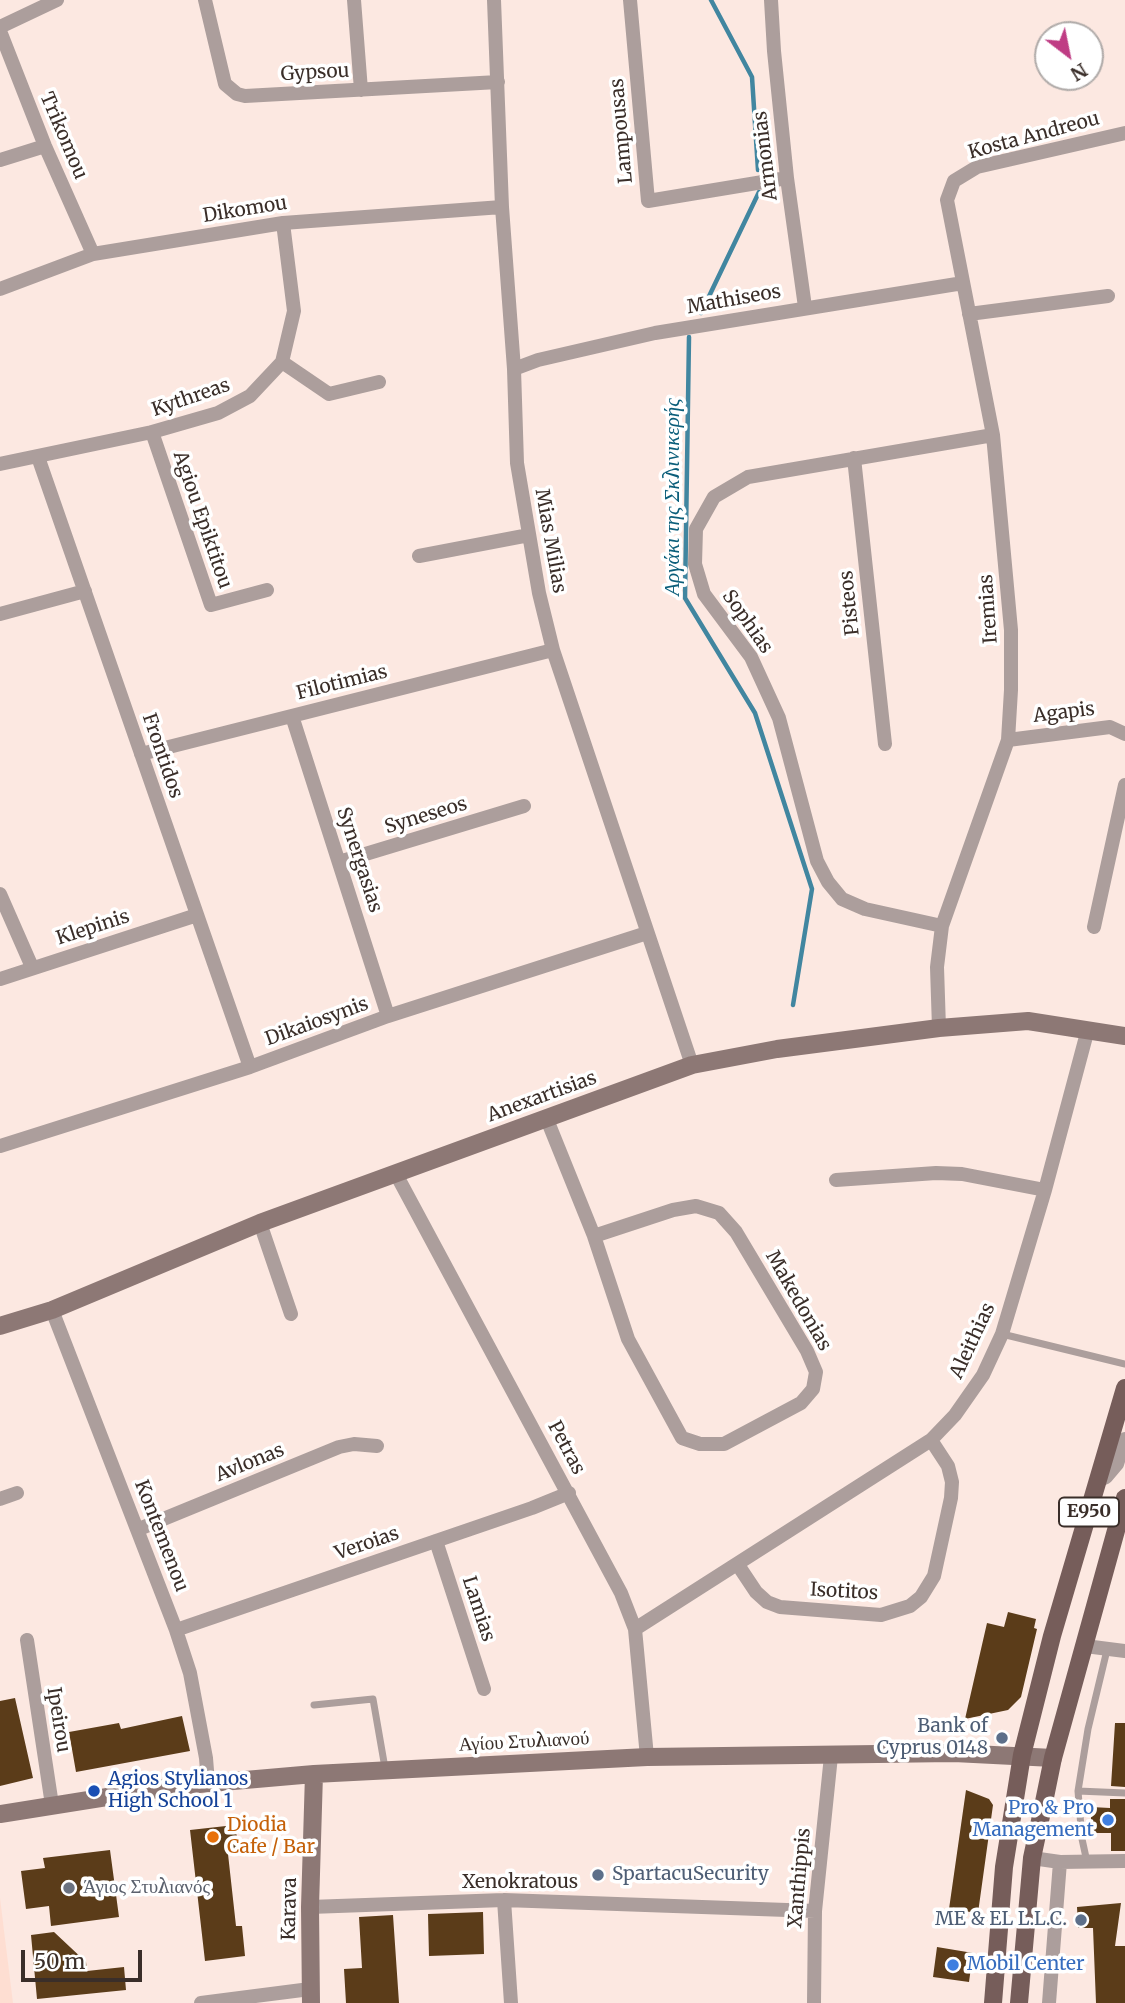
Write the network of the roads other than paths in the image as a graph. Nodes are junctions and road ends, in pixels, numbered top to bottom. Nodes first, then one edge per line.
1 (57, 0) edge
2 (205, 0) edge
3 (354, 0) edge
4 (494, 0) edge
5 (629, 0) edge
6 (771, 0) edge
7 (0, 29) edge
8 (498, 82) junction
9 (360, 90) junction
10 (1125, 133) edge
11 (45, 146) junction
12 (0, 160) edge
13 (787, 178) junction
14 (954, 181) joint
15 (502, 207) junction
16 (283, 223) junction
17 (93, 254) junction
18 (964, 284) junction
19 (0, 289) edge
20 (1108, 296) dead end
21 (805, 307) junction
22 (969, 314) junction
23 (282, 362) junction
24 (514, 369) junction
25 (379, 382) dead end
26 (152, 432) junction
27 (993, 435) junction
28 (38, 457) junction
29 (854, 458) junction
30 (0, 464) edge
31 (529, 535) junction
32 (419, 556) dead end
33 (267, 590) dead end
34 (85, 591) junction
35 (0, 614) edge
36 (553, 650) junction
37 (292, 716) junction
38 (1124, 733) edge
39 (1008, 740) junction
40 (885, 744) dead end
41 (141, 754) junction
42 (1125, 785) edge
43 (524, 806) dead end
44 (339, 862) junction
45 (0, 894) edge
46 (197, 915) junction
47 (942, 926) junction
48 (1094, 927) dead end
49 (648, 933) junction
50 (32, 967) junction
51 (0, 979) edge
52 (388, 1016) junction
53 (939, 1028) junction
54 (1088, 1029) junction
55 (1125, 1036) edge
56 (692, 1065) junction
57 (250, 1068) junction
58 (546, 1117) junction
59 (0, 1146) edge
60 (396, 1174) junction
61 (836, 1180) dead end
62 (1045, 1190) junction
63 (260, 1223) junction
64 (594, 1237) junction
65 (52, 1310) junction
66 (291, 1314) dead end
67 (0, 1326) edge
68 (1002, 1334) junction
69 (1125, 1364) edge
70 (1125, 1388) edge
71 (1125, 1439) edge
72 (931, 1440) junction
73 (377, 1446) dead end
74 (1097, 1482) junction
75 (17, 1493) dead end
76 (569, 1493) junction
77 (0, 1499) edge
78 (1125, 1501) edge
79 (139, 1530) junction
80 (436, 1541) junction
81 (737, 1565) junction
82 (635, 1629) junction
83 (176, 1630) junction
84 (27, 1640) dead end
85 (1085, 1647) junction
86 (1108, 1650) junction
87 (1125, 1651) edge
88 (484, 1689) dead end
89 (314, 1705) dead end
90 (1022, 1755) junction
91 (831, 1756) junction
92 (647, 1757) junction
93 (1053, 1758) junction
94 (386, 1770) junction
95 (314, 1774) junction
96 (208, 1783) junction
97 (1078, 1791) junction
98 (1125, 1793) edge
99 (52, 1805) junction
100 (0, 1814) edge
101 (1032, 1858) junction
102 (1125, 1861) edge
103 (1060, 1862) junction
104 (1087, 1862) junction
105 (505, 1900) junction
106 (310, 1907) junction
107 (815, 1911) junction
108 (311, 1996) edge
109 (1019, 2002) edge
110 (201, 2003) edge
111 (511, 2003) edge
112 (814, 2003) edge
113 (993, 2003) edge
114 (1049, 2003) edge

1 - 7 street
2 - 9 street, Gypsou
3 - 9 street
4 - 8 street, Mias Milias
5 - 13 street, Lampousas
6 - 13 street, Armonias
7 - 11 street, Trikomou
8 - 9 street, Gypsou
8 - 15 street, Mias Milias
10 - 14 street, Kosta Andreou
11 - 12 street
11 - 17 street, Trikomou
13 - 21 street, Armonias
14 - 18 street, Iremias
15 - 16 street, Dikomou
15 - 24 street, Mias Milias
16 - 17 street, Dikomou
16 - 23 street
17 - 19 street, Dikomou
18 - 21 street, Mathiseos
18 - 22 street, Iremias
20 - 22 street
21 - 24 street, Mathiseos
22 - 27 street, Iremias
23 - 25 street
23 - 26 street, Kythreas
24 - 31 street, Mias Milias
26 - 28 street, Kythreas
26 - 33 street, Agiou Epiktitou
27 - 29 street, Sophias
27 - 39 street, Iremias
28 - 30 street, Kythreas
28 - 34 street, Frontidos
29 - 40 street, Pisteos
29 - 47 street, Sophias
31 - 32 street
31 - 36 street, Mias Milias
34 - 35 street
34 - 41 street, Frontidos
36 - 37 street, Filotimias
36 - 49 street, Mias Milias
37 - 41 street, Filotimias
37 - 44 street, Synergasias
38 - 39 street, Agapis
39 - 47 street, Iremias
41 - 46 street, Frontidos
42 - 48 street
43 - 44 street, Syneseos
44 - 52 street, Synergasias
45 - 50 street
46 - 50 street, Klepinis
46 - 57 street, Frontidos
47 - 53 street, Iremias
49 - 52 street, Dikaiosynis
49 - 56 street, Mias Milias
50 - 51 street, Klepinis
52 - 57 street, Dikaiosynis
53 - 54 street, Anexartisias
53 - 56 street, Anexartisias
54 - 55 street, Anexartisias
54 - 62 street, Aleithias
56 - 58 street, Anexartisias
57 - 59 street, Dikaiosynis
58 - 60 street, Anexartisias
58 - 64 street, Makedonias
60 - 63 street, Anexartisias
60 - 76 street, Petras
61 - 62 street
62 - 68 street, Aleithias
63 - 65 street, Anexartisias
63 - 66 street
64 - 64 street, Makedonias
65 - 67 street, Anexartisias
65 - 79 street, Kontemenou
68 - 69 lane
68 - 72 street, Aleithias
70 - 74 main road, E950
71 - 74 street
72 - 81 street, Aleithias
72 - 81 street, Isotitos
73 - 79 street, Avlonas
74 - 90 main road, E950
75 - 77 street
76 - 80 street, Veroias
76 - 82 street, Petras
78 - 85 main road, E950
79 - 83 street, Kontemenou
80 - 83 street, Veroias
80 - 88 street, Lamias
81 - 82 street, Aleithias
82 - 92 street, Petras
83 - 96 street, Kontemenou
84 - 99 street, Ipeirou
85 - 86 street
85 - 93 main road, E950
86 - 87 street
86 - 97 lane
89 - 94 lane
90 - 91 street, Αγίου Στυλιανού
90 - 93 street, Αγίου Στυλιανού
90 - 113 main road, E950
91 - 92 street, Αγίου Στυλιανού
91 - 107 street, Xanthippis
92 - 94 street, Αγίου Στυλιανού
93 - 101 main road, E950
94 - 95 street, Αγίου Στυλιανού
95 - 96 street, Αγίου Στυλιανού
95 - 106 street, Karava
96 - 99 street, Αγίου Στυλιανού
97 - 98 lane
97 - 104 lane
99 - 100 street, Αγίου Στυλιανού
101 - 103 street
101 - 109 main road, E950
102 - 104 street
103 - 104 street
103 - 114 street
105 - 106 street, Xenokratous
105 - 107 street, Xenokratous
105 - 111 street
106 - 108 street, Karava
107 - 112 street, Xanthippis
108 - 110 street

